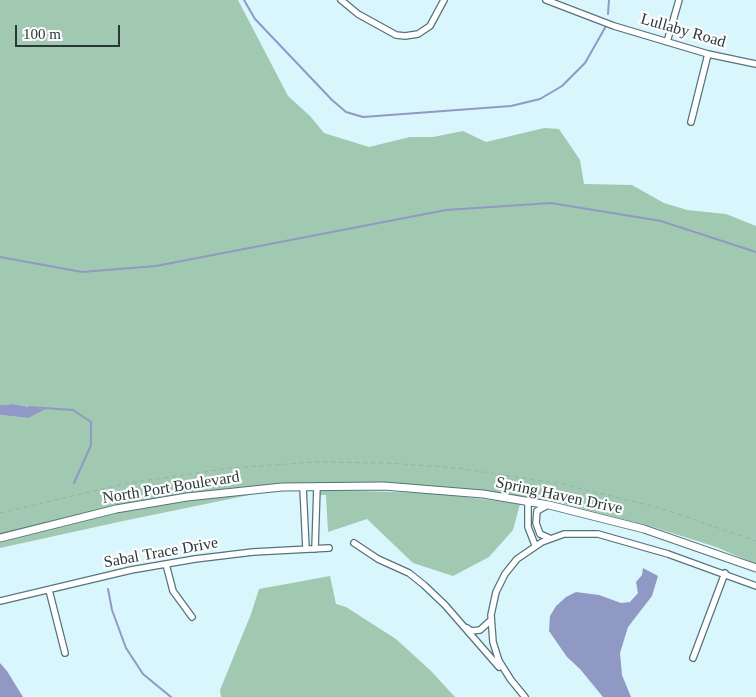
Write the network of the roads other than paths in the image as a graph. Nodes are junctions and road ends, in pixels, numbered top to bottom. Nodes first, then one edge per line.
1 (341, 0) edge
2 (444, 0) edge
3 (546, 0) edge
4 (678, 0) edge
5 (667, 42) junction
6 (708, 54) junction
7 (756, 64) edge
8 (692, 122) dead end
9 (350, 485) joint
10 (317, 486) junction
11 (303, 487) junction
12 (528, 502) junction
13 (549, 505) junction
14 (305, 526) junction
15 (317, 526) junction
16 (0, 538) edge
17 (551, 538) junction
18 (354, 543) dead end
19 (535, 545) junction
20 (316, 548) junction
21 (329, 548) dead end
22 (306, 549) junction
23 (166, 564) junction
24 (756, 568) edge
25 (724, 573) junction
26 (756, 586) edge
27 (49, 590) junction
28 (0, 601) edge
29 (192, 618) dead end
30 (491, 619) junction
31 (465, 627) junction
32 (65, 653) dead end
33 (693, 658) dead end
34 (511, 680) junction
35 (525, 697) edge

1 - 2 street
3 - 5 street, Lullaby Road
4 - 5 street
5 - 6 street, Lullaby Road
6 - 7 street, Lullaby Road
6 - 8 street
9 - 10 street, North Port Boulevard
9 - 12 street, Spring Haven Drive
10 - 11 street, North Port Boulevard
10 - 15 street
11 - 14 street
11 - 16 street, North Port Boulevard
12 - 13 street, Spring Haven Drive
12 - 19 street
13 - 17 street
13 - 24 street, Spring Haven Drive
14 - 15 street
14 - 22 street
15 - 20 street
17 - 19 street
17 - 25 street
18 - 31 street
19 - 30 street
20 - 21 street, Sabal Trace Drive
20 - 22 street, Sabal Trace Drive
22 - 23 street, Sabal Trace Drive
23 - 27 street, Sabal Trace Drive
23 - 29 street
25 - 26 street
25 - 33 street
27 - 28 street, Sabal Trace Drive
27 - 32 street
30 - 31 street
30 - 34 street
31 - 34 street
34 - 35 street

